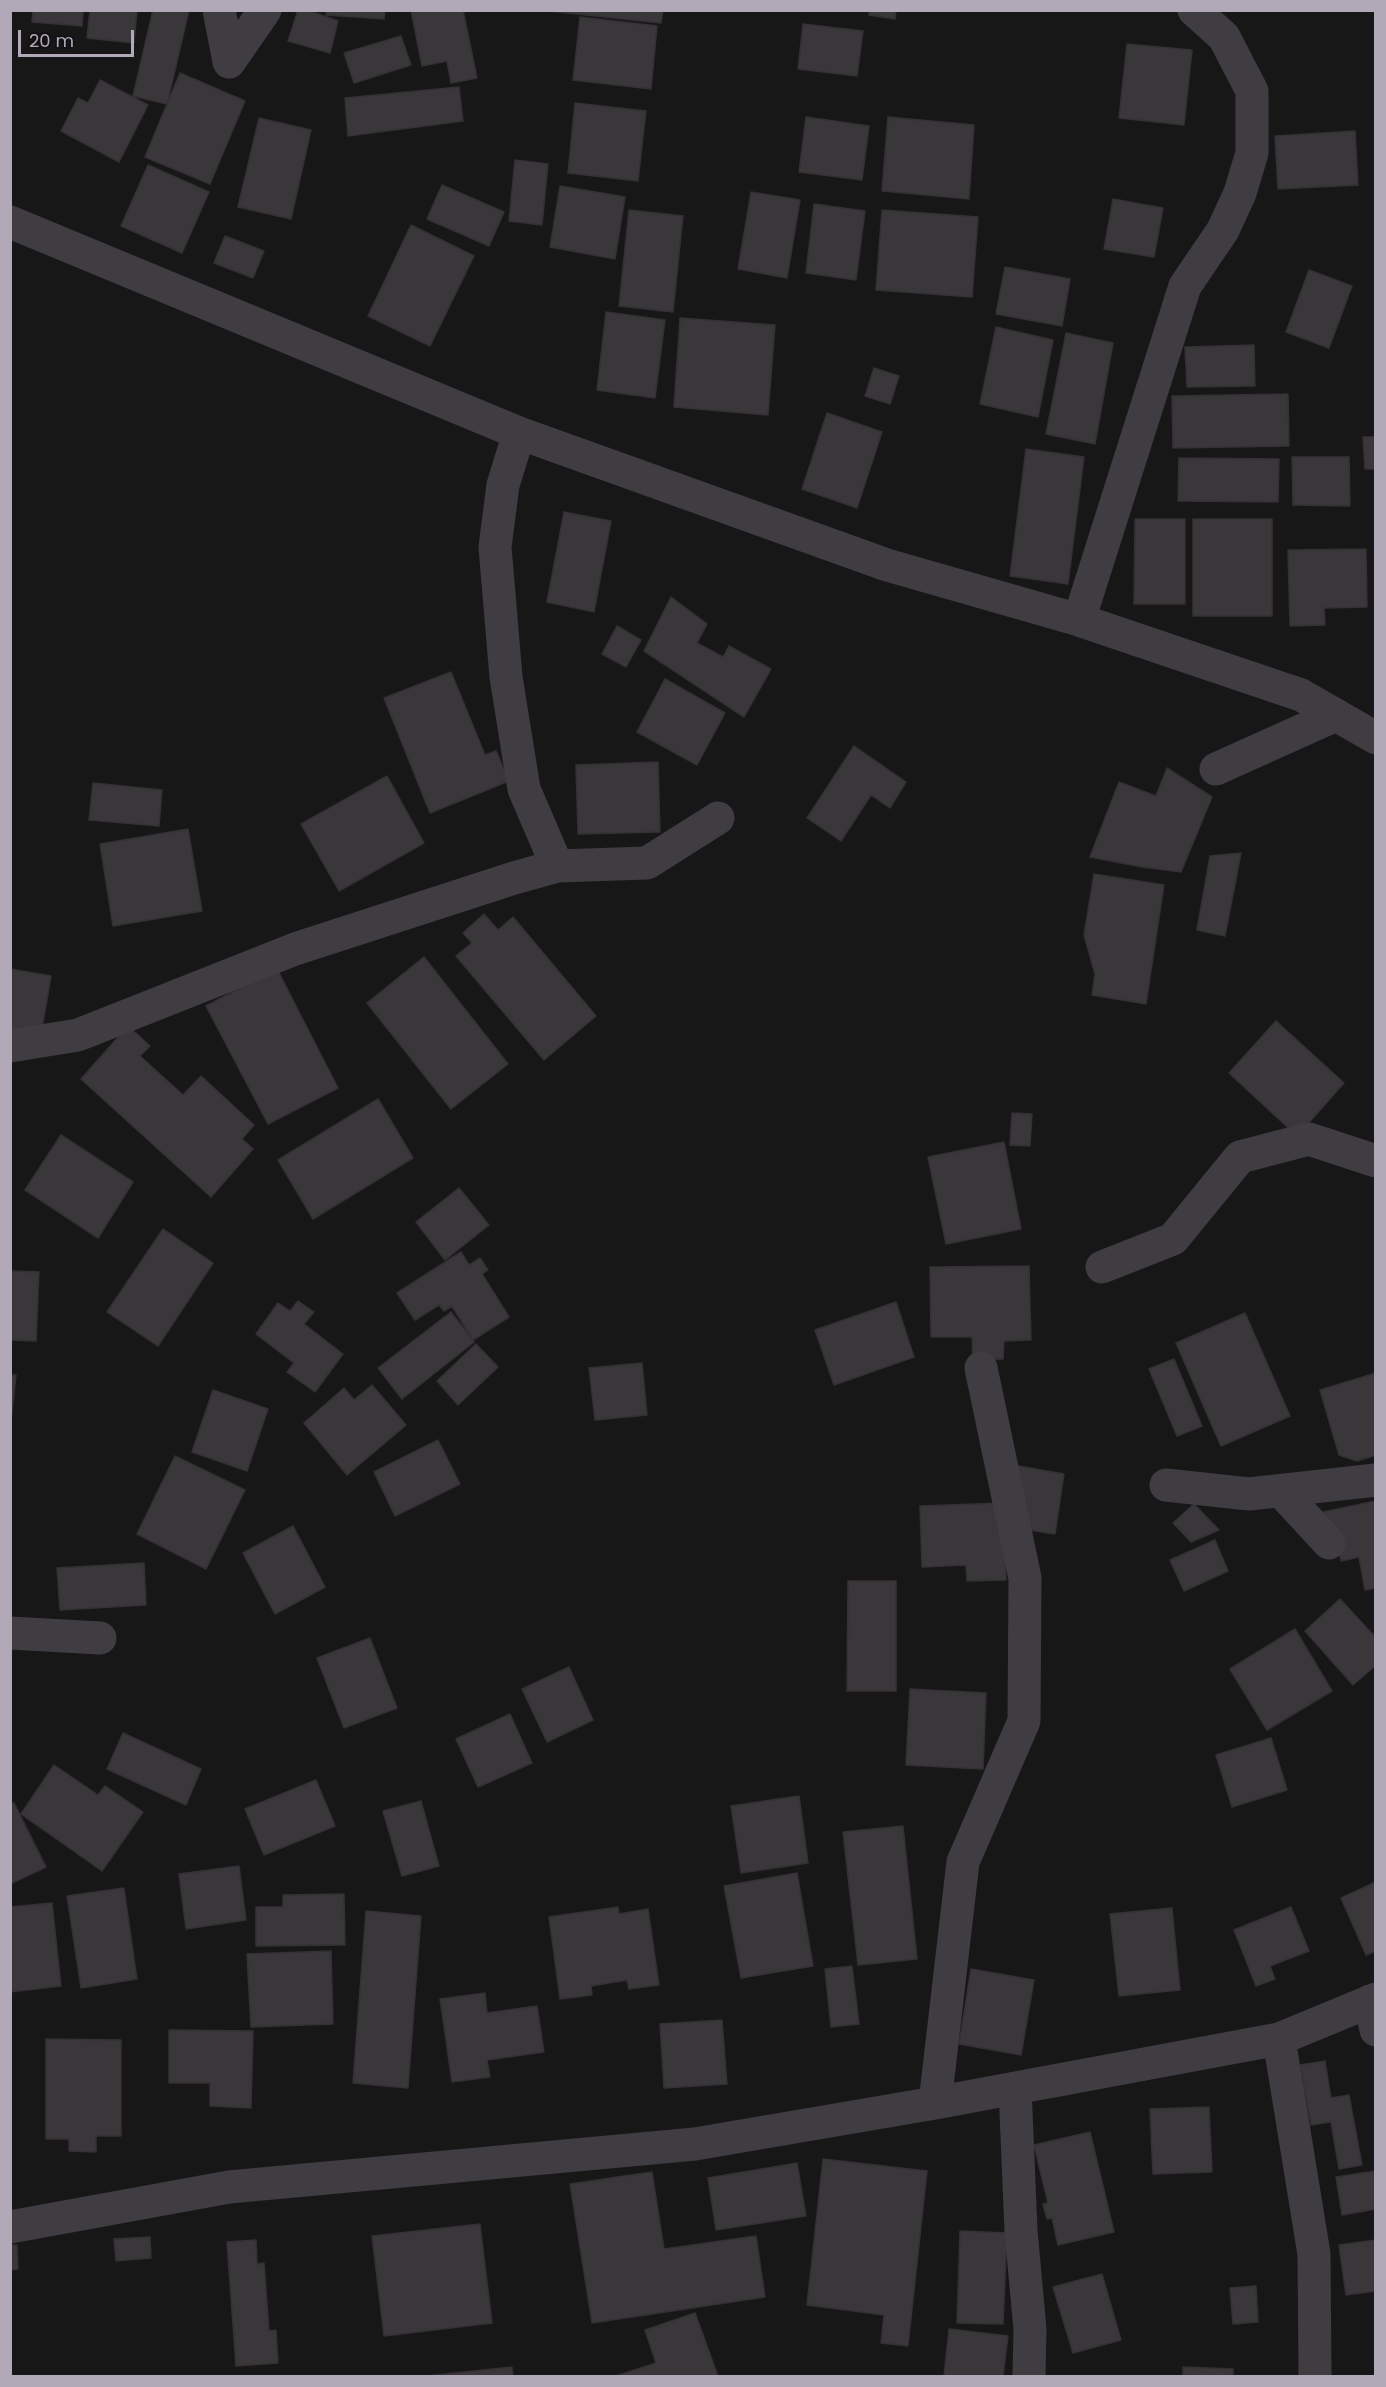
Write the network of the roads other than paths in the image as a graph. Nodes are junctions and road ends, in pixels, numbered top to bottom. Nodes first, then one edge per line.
1 (219, 10) edge
2 (265, 10) edge
3 (1194, 10) edge
4 (10, 222) edge
5 (519, 433) junction
6 (1079, 620) junction
7 (1336, 715) junction
8 (1376, 738) edge
9 (1216, 770) dead end
10 (718, 818) dead end
11 (557, 866) junction
12 (10, 1046) edge
13 (1376, 1161) edge
14 (1102, 1267) dead end
15 (981, 1368) dead end
16 (1376, 1480) edge
17 (1166, 1485) dead end
18 (1281, 1491) junction
19 (1329, 1543) dead end
20 (10, 1633) edge
21 (100, 1638) dead end
22 (1374, 2010) edge
23 (1279, 2039) junction
24 (1015, 2088) junction
25 (936, 2103) junction
26 (10, 2227) edge
27 (1029, 2376) edge
28 (1316, 2376) edge

1 - 2 street
3 - 6 street
4 - 5 street
5 - 6 street
5 - 11 street
6 - 7 street
7 - 8 street
7 - 9 street
10 - 11 street
11 - 12 street
13 - 14 street
15 - 25 street
16 - 18 street
17 - 18 street
18 - 19 street
20 - 21 street
22 - 23 street
23 - 24 street
23 - 28 street
24 - 25 street
24 - 27 street
25 - 26 street

